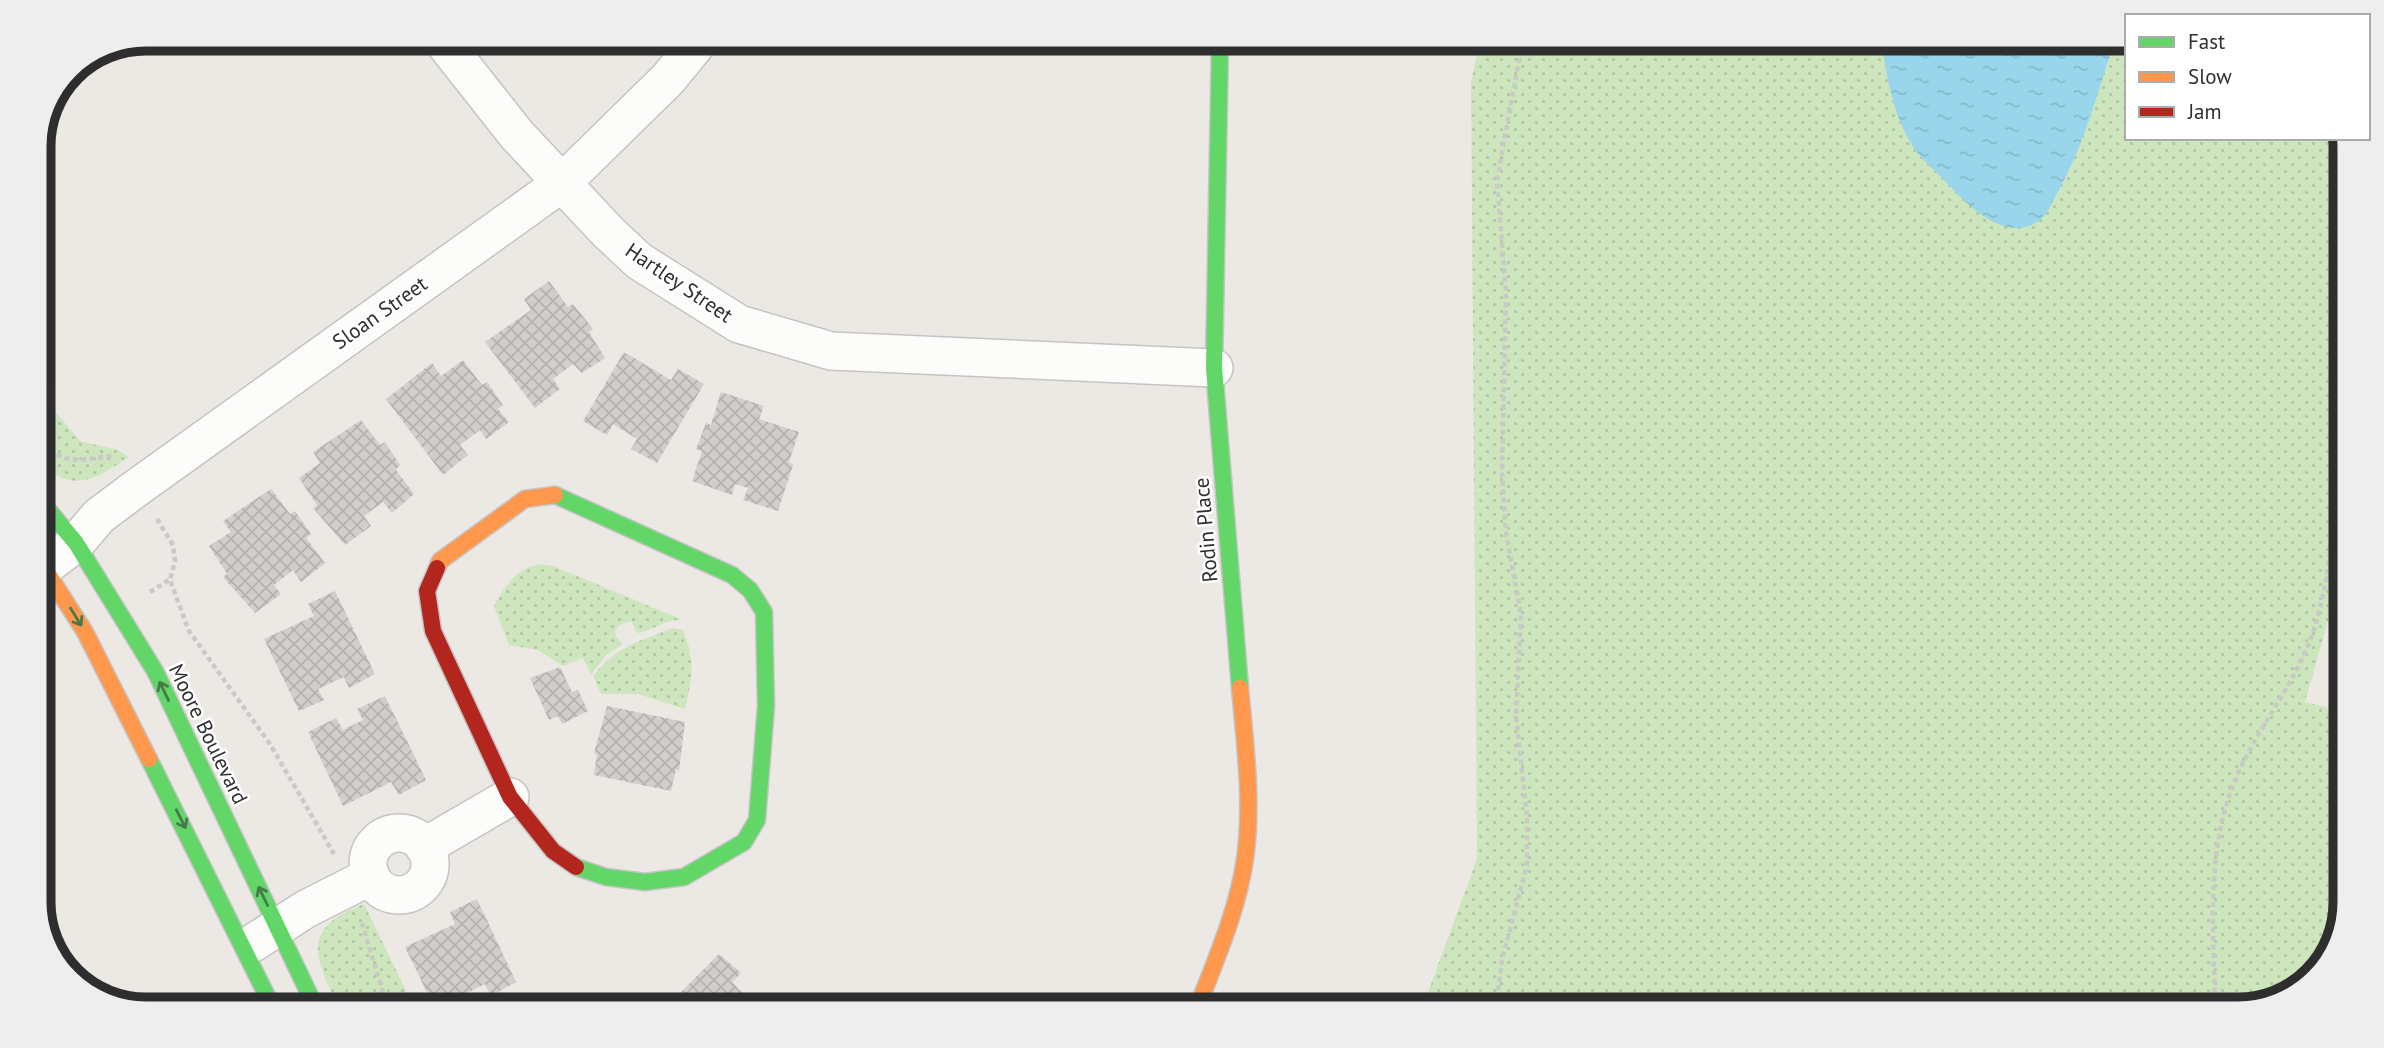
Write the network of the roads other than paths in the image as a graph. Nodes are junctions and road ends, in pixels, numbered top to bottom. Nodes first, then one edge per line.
1 (451, 51) edge
2 (691, 51) edge
3 (1220, 51) edge
4 (562, 183) junction
5 (1214, 368) junction
6 (51, 513) edge
7 (76, 543) junction
8 (51, 558) edge
9 (51, 579) edge
10 (510, 797) junction
11 (278, 929) junction
12 (246, 947) junction
13 (269, 997) edge
14 (311, 997) edge
15 (1201, 997) edge

1 - 4 street, Hartley Street
2 - 4 street, Sloan Street
3 - 5 street, Rodin Place
4 - 5 street, Hartley Street
4 - 7 street, Sloan Street
5 - 15 street, Rodin Place
6 - 7 street, Moore Boulevard
7 - 8 street, Sloan Street
11 -> 7 street, Moore Boulevard
9 -> 12 street
10 - 10 street
10 - 11 street
11 - 12 street
11 - 14 street, Moore Boulevard
12 - 13 street

